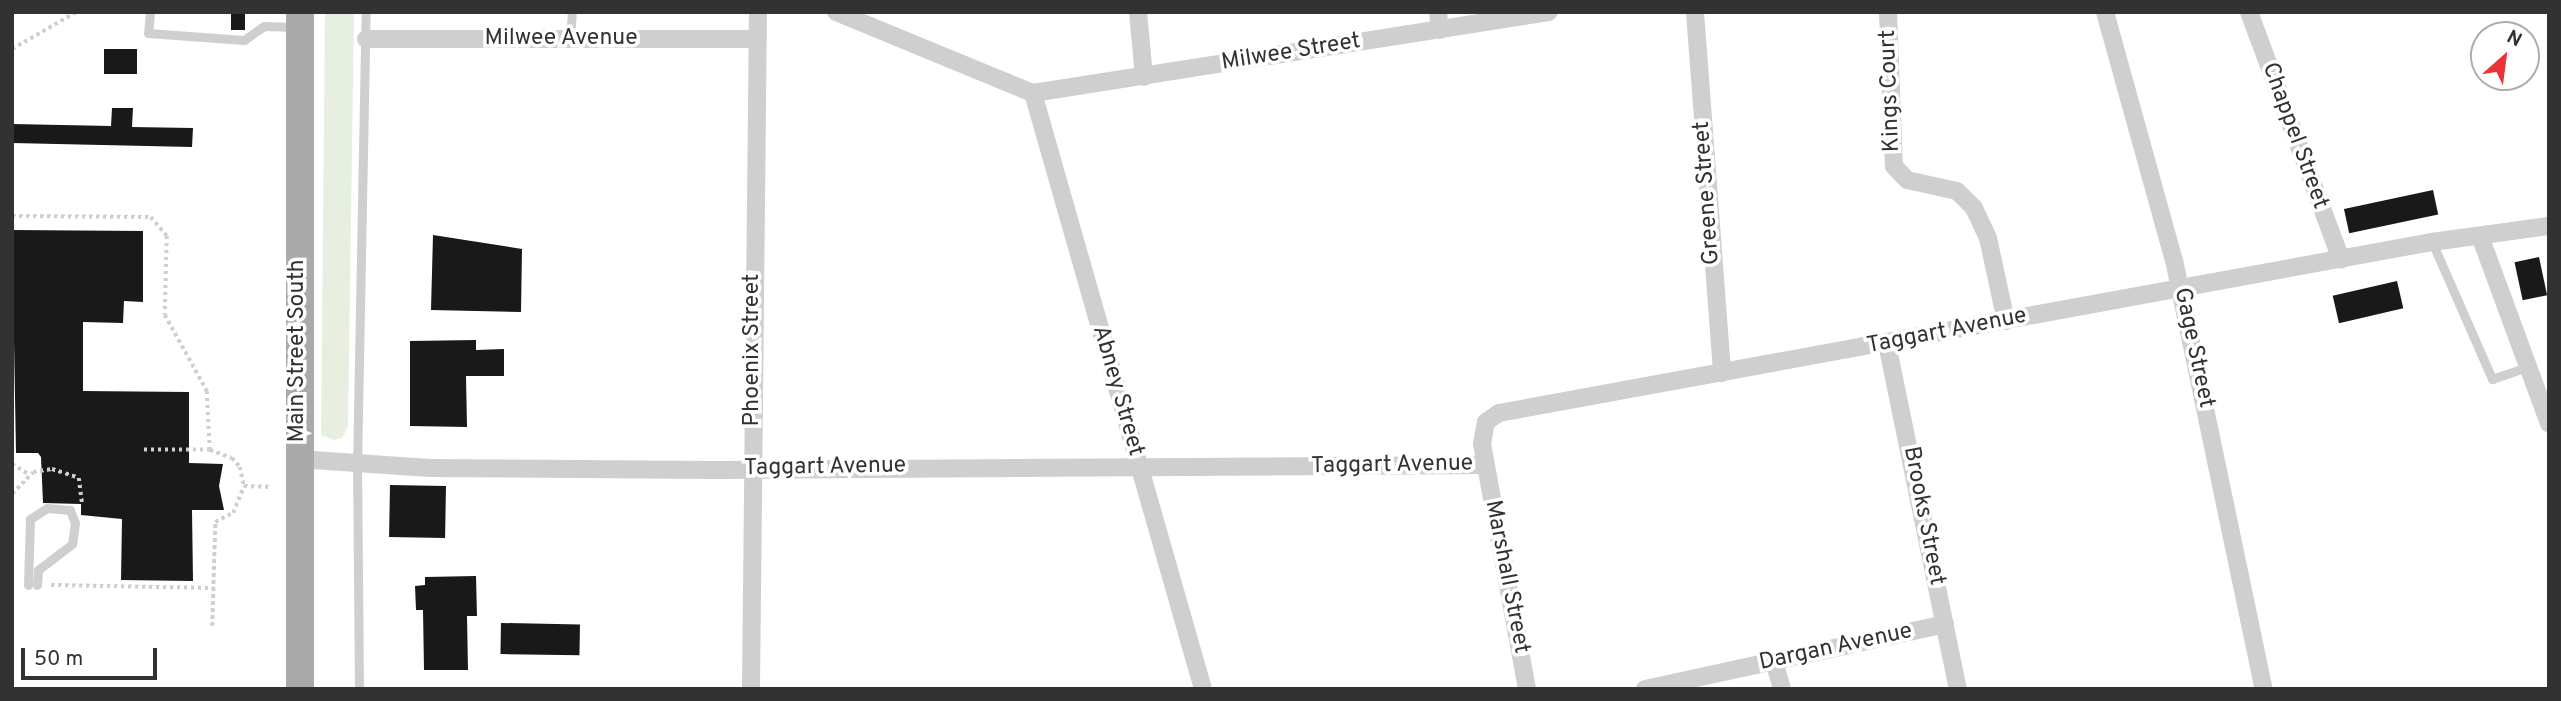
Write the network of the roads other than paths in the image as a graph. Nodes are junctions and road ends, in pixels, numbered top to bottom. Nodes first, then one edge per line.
1 (150, 12) edge
2 (366, 12) edge
3 (572, 12) edge
4 (758, 12) edge
5 (836, 12) edge
6 (1138, 12) edge
7 (1549, 12) edge
8 (1695, 12) edge
9 (1888, 12) edge
10 (2105, 12) edge
11 (2249, 12) edge
12 (300, 20) edge
13 (1439, 21) edge
14 (366, 39) junction
15 (570, 39) junction
16 (757, 40) junction
17 (1144, 77) junction
18 (1034, 93) junction
19 (2549, 226) edge
20 (2480, 236) junction
21 (2432, 242) junction
22 (2341, 259) junction
23 (2180, 288) junction
24 (2007, 321) junction
25 (1887, 344) junction
26 (2527, 367) junction
27 (1722, 373) junction
28 (2549, 424) edge
29 (298, 459) junction
30 (357, 465) junction
31 (1486, 465) junction
32 (752, 468) junction
33 (1139, 468) junction
34 (32, 585) joint
35 (1945, 624) junction
36 (1774, 661) junction
37 (300, 689) edge
38 (359, 689) edge
39 (751, 689) edge
40 (1203, 689) edge
41 (1527, 689) edge
42 (1645, 689) edge
43 (1782, 689) edge
44 (1958, 689) edge
45 (2264, 689) edge

1 - 12 lane
2 - 14 lane
3 - 15 lane
4 - 16 street, Phoenix Street
5 - 18 street
6 - 17 street
7 - 13 street, Milwee Street
8 - 27 street, Greene Street
9 - 24 street, Kings Court
10 - 23 street, Gage Street
11 - 22 street, Chappel Street
12 - 29 main road, Main Street South
13 - 17 street, Milwee Street
14 - 15 street, Milwee Avenue
14 - 30 lane
15 - 16 street, Milwee Avenue
16 - 32 street, Phoenix Street
17 - 18 street, Milwee Street
18 - 33 street, Abney Street
19 - 20 street, Taggart Avenue
20 - 21 street, Taggart Avenue
20 - 26 street
21 - 22 street, Taggart Avenue
21 - 26 lane
22 - 23 street, Taggart Avenue
23 - 24 street, Taggart Avenue
23 - 45 street, Gage Street
24 - 25 street, Taggart Avenue
25 - 27 street, Taggart Avenue
25 - 35 street, Brooks Street
26 - 28 street
27 - 31 street, Taggart Avenue
29 - 30 street, Taggart Avenue
29 - 37 main road, Main Street South
30 - 32 street, Taggart Avenue
30 - 38 lane
31 - 33 street, Taggart Avenue
31 - 41 street, Marshall Street
32 - 33 street, Taggart Avenue
32 - 39 street, Phoenix Street
33 - 40 street, Abney Street
34 - 34 lane
35 - 36 street, Dargan Avenue
35 - 44 street, Brooks Street
36 - 42 street, Dargan Avenue
36 - 43 street

